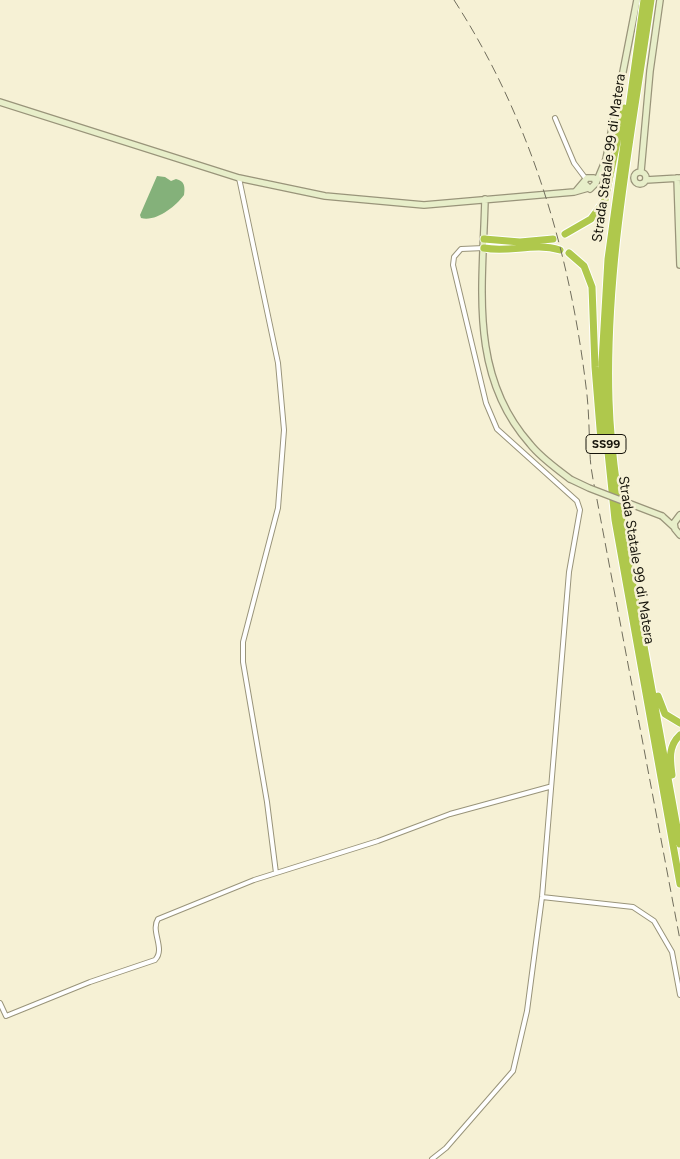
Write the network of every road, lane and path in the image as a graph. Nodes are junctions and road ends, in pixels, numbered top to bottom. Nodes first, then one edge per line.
1 (637, 0) edge
2 (644, 0) edge
3 (651, 0) edge
4 (660, 0) edge
5 (634, 64) junction
6 (0, 102) edge
7 (555, 118) dead end
8 (641, 171) junction
9 (239, 178) junction
10 (679, 178) edge
11 (590, 180) junction
12 (646, 180) junction
13 (588, 188) junction
14 (574, 192) junction
15 (485, 200) junction
16 (565, 234) dead end
17 (553, 238) dead end
18 (484, 239) junction
19 (484, 248) junction
20 (560, 250) dead end
21 (569, 253) dead end
22 (680, 265) edge
23 (662, 516) junction
24 (678, 516) edge
25 (615, 520) junction
26 (674, 527) junction
27 (680, 535) edge
28 (635, 594) junction
29 (680, 723) edge
30 (680, 734) edge
31 (549, 787) junction
32 (680, 822) edge
33 (680, 844) edge
34 (276, 873) junction
35 (680, 884) edge
36 (542, 897) junction
37 (680, 995) edge
38 (0, 1003) edge
39 (432, 1159) edge

1 - 11 street
2 - 5 highway, Strada Statale 99 di Matera / SS99
3 - 28 highway, SS99
4 - 8 street
5 - 16 highway
5 - 25 highway, Strada Statale 99 di Matera / SS99
6 - 9 street
7 - 11 street
8 - 12 street
8 - 12 street
9 - 15 street
9 - 34 street
10 - 12 street
10 - 22 street
11 - 13 street
11 - 13 street
11 - 14 street
13 - 14 street
14 - 15 street
15 - 18 street
17 - 18 highway
18 - 19 street
19 - 20 highway
19 - 23 street, bridge
19 - 31 street
21 - 25 highway
23 - 24 street
23 - 26 street
24 - 26 street
25 - 35 highway, Strada Statale 99 di Matera / SS99
26 - 27 street
28 - 29 highway
28 - 33 highway, SS99
30 - 32 highway
31 - 34 street
31 - 36 street
34 - 38 street
36 - 37 street
36 - 39 street

